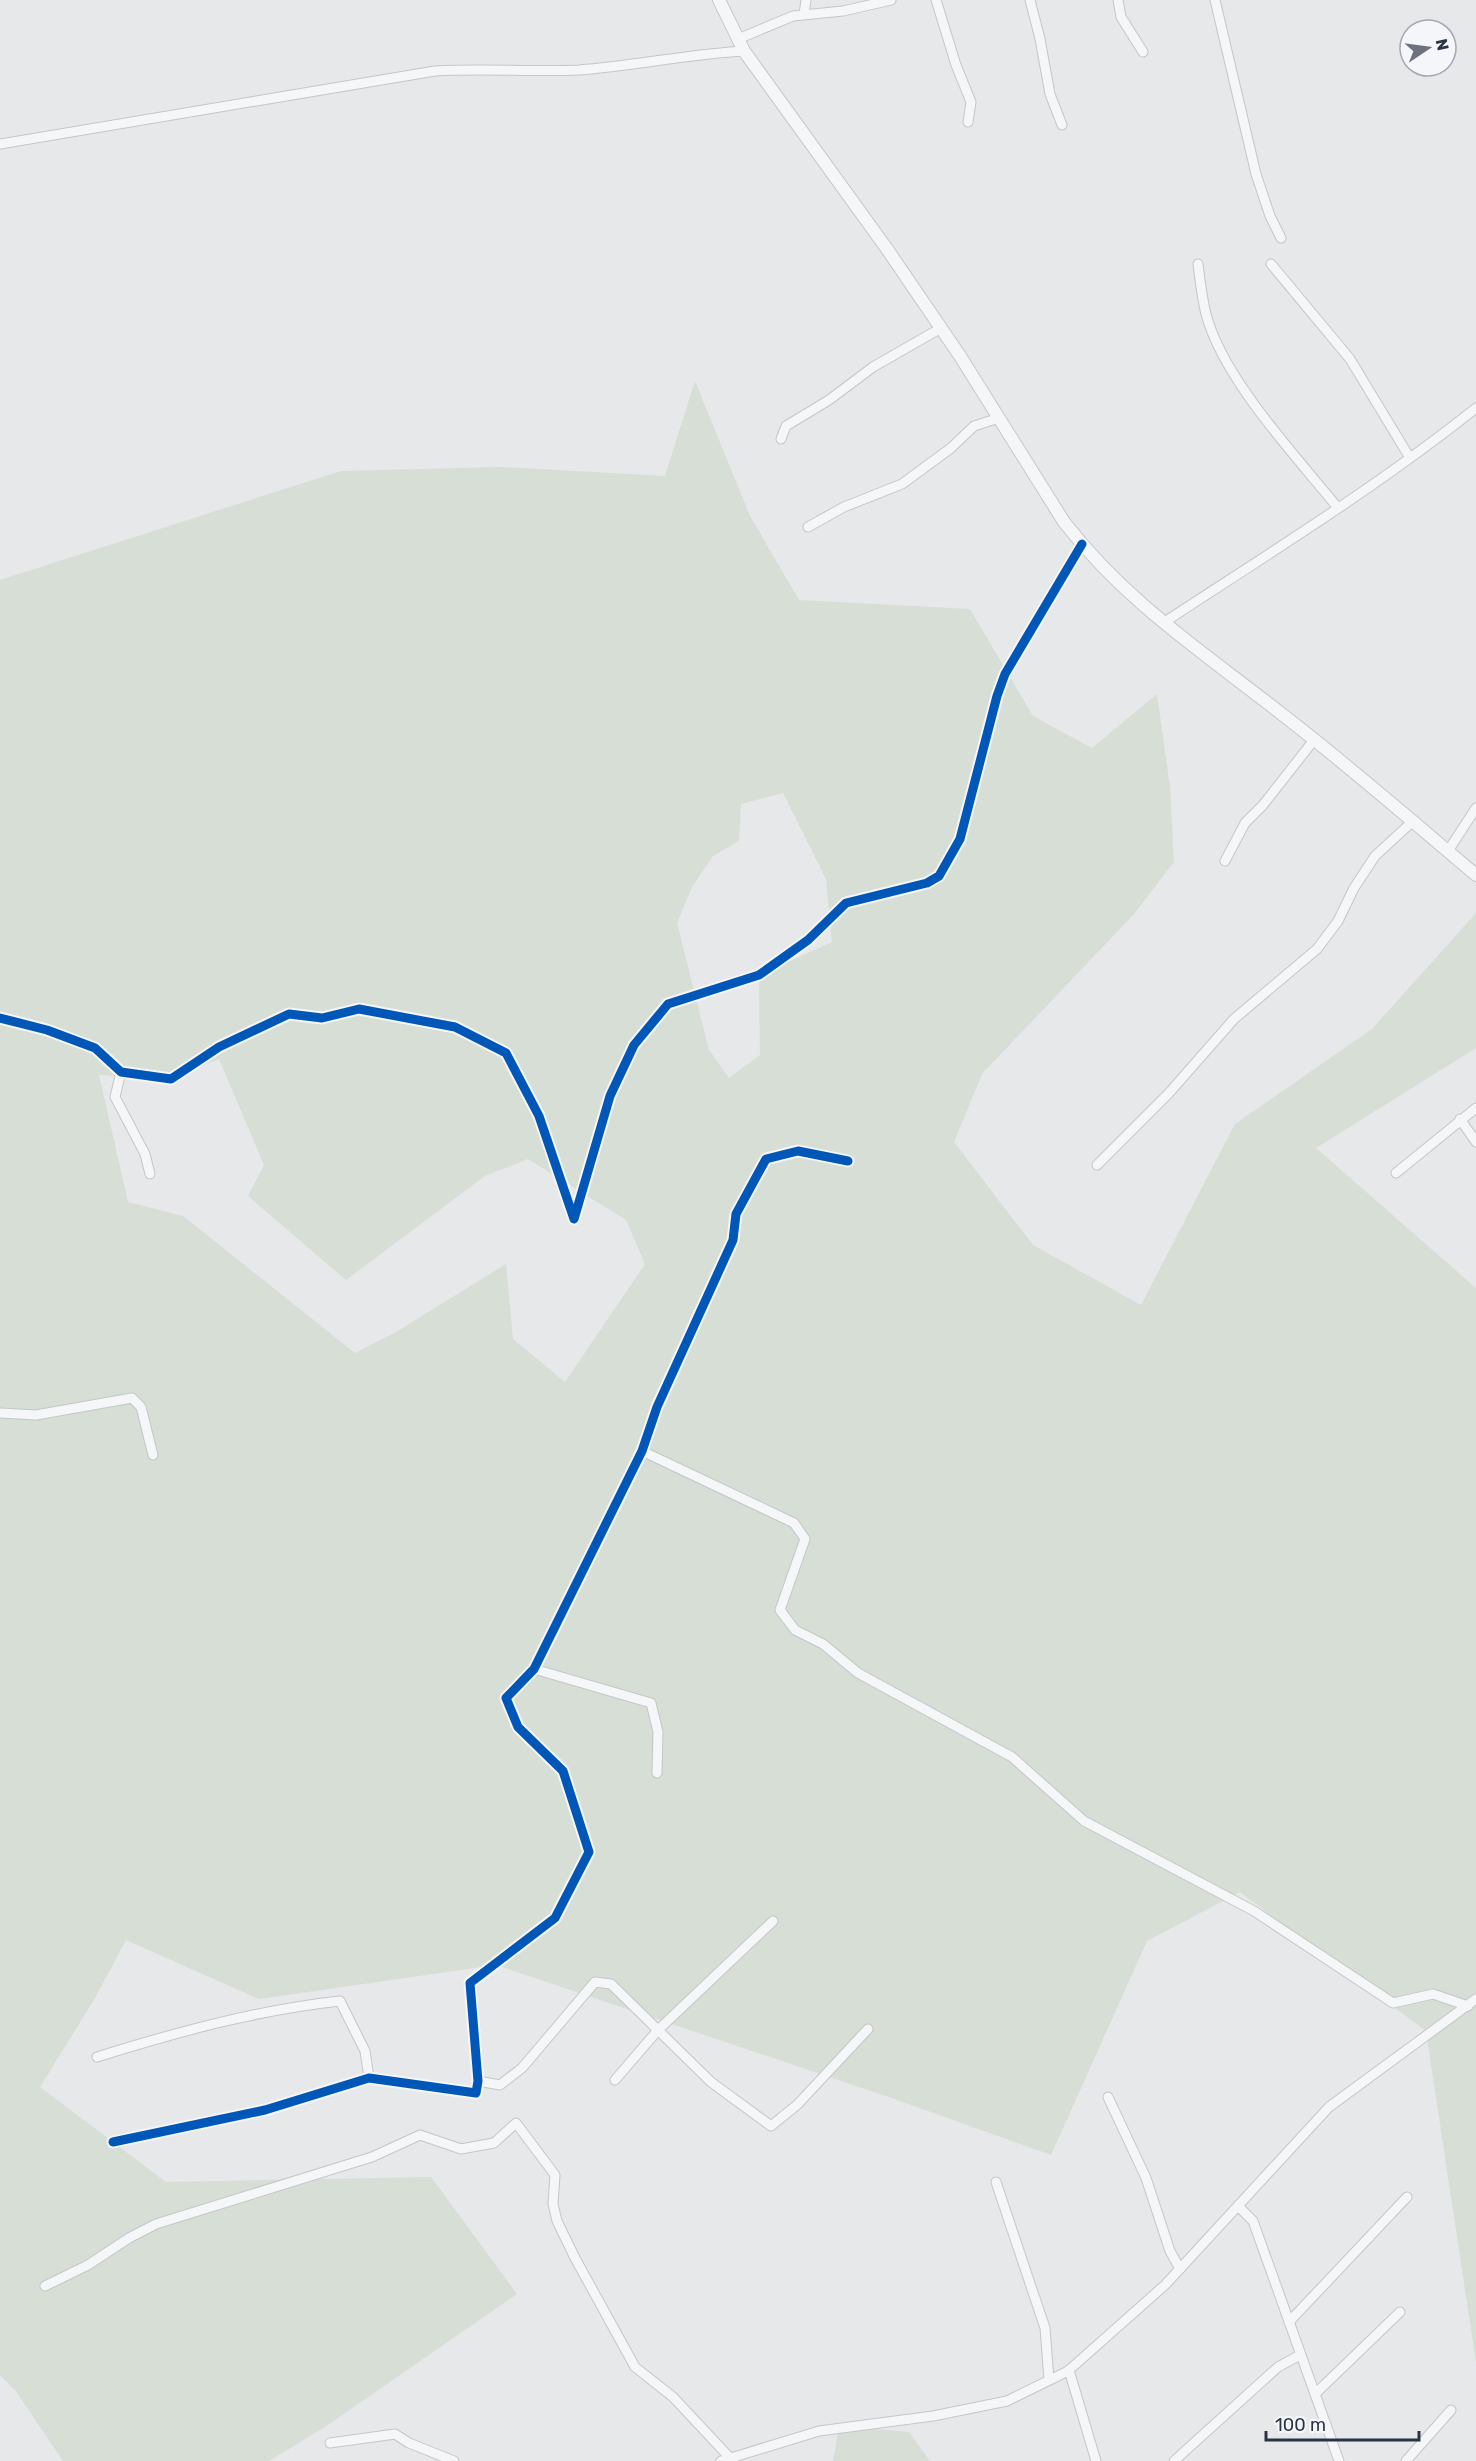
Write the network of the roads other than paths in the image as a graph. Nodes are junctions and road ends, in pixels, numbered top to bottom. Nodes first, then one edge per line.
1 (719, 0) edge
2 (806, 0) edge
3 (891, 0) edge
4 (936, 0) edge
5 (1030, 0) edge
6 (1118, 0) edge
7 (1215, 0) edge
8 (804, 14) junction
9 (738, 39) junction
10 (744, 51) junction
11 (1143, 52) dead end
12 (968, 122) dead end
13 (1062, 125) dead end
14 (0, 144) edge
15 (1281, 238) dead end
16 (1198, 264) dead end
17 (1271, 264) dead end
18 (941, 328) junction
19 (1476, 408) edge
20 (999, 418) junction
21 (781, 439) dead end
22 (1410, 458) junction
23 (1338, 508) junction
24 (807, 527) dead end
25 (1082, 544) junction
26 (1163, 623) junction
27 (1314, 740) junction
28 (1476, 808) edge
29 (1412, 822) junction
30 (1448, 851) junction
31 (1225, 861) dead end
32 (1476, 875) edge
33 (0, 1018) edge
34 (121, 1072) junction
35 (1476, 1108) edge
36 (1460, 1119) junction
37 (1476, 1142) edge
38 (848, 1161) dead end
39 (1096, 1165) dead end
40 (1396, 1173) dead end
41 (150, 1174) dead end
42 (0, 1413) edge
43 (642, 1451) junction
44 (153, 1455) dead end
45 (534, 1669) junction
46 (657, 1773) dead end
47 (773, 1921) dead end
48 (1470, 2004) edge
49 (868, 2029) dead end
50 (658, 2030) junction
51 (97, 2057) dead end
52 (369, 2078) junction
53 (615, 2080) dead end
54 (478, 2081) junction
55 (1108, 2097) dead end
56 (113, 2142) dead end
57 (996, 2182) dead end
58 (1407, 2197) dead end
59 (1238, 2206) junction
60 (1180, 2269) junction
61 (45, 2286) dead end
62 (1400, 2312) dead end
63 (1289, 2322) junction
64 (1300, 2355) junction
65 (1069, 2370) junction
66 (1049, 2380) junction
67 (1315, 2394) junction
68 (1450, 2410) dead end
69 (330, 2443) dead end
70 (727, 2459) edge
71 (454, 2461) edge
72 (1096, 2461) edge
73 (1174, 2461) edge
74 (1340, 2461) edge
75 (1406, 2461) edge

1 - 9 street
2 - 8 street
3 - 8 street
4 - 12 street
5 - 13 street
6 - 11 street
7 - 15 street
8 - 9 street
9 - 10 street
10 - 14 street
10 - 18 street
16 - 23 street
17 - 22 street
18 - 20 street
18 - 21 street
19 - 22 street
20 - 24 street
20 - 25 street
22 - 23 street
23 - 26 street
25 - 26 street
25 - 34 street
26 - 27 street
27 - 29 street
27 - 31 street
28 - 30 street
29 - 30 street
29 - 39 street
30 - 32 street
33 - 34 street
34 - 41 street
35 - 36 street
36 - 37 street
36 - 40 street
38 - 43 street
42 - 44 street
43 - 45 street
43 - 48 street
45 - 46 street
45 - 54 street
47 - 50 street
48 - 59 street
49 - 50 street
50 - 53 street
50 - 54 street
51 - 52 street
52 - 54 street
52 - 56 street
55 - 60 street
57 - 66 street
58 - 63 street
59 - 60 street
59 - 63 street
60 - 65 street
61 - 70 street
62 - 67 street
63 - 64 street
64 - 67 street
64 - 73 street
65 - 66 street
65 - 72 street
66 - 70 street
67 - 74 street
68 - 75 street
69 - 71 street

